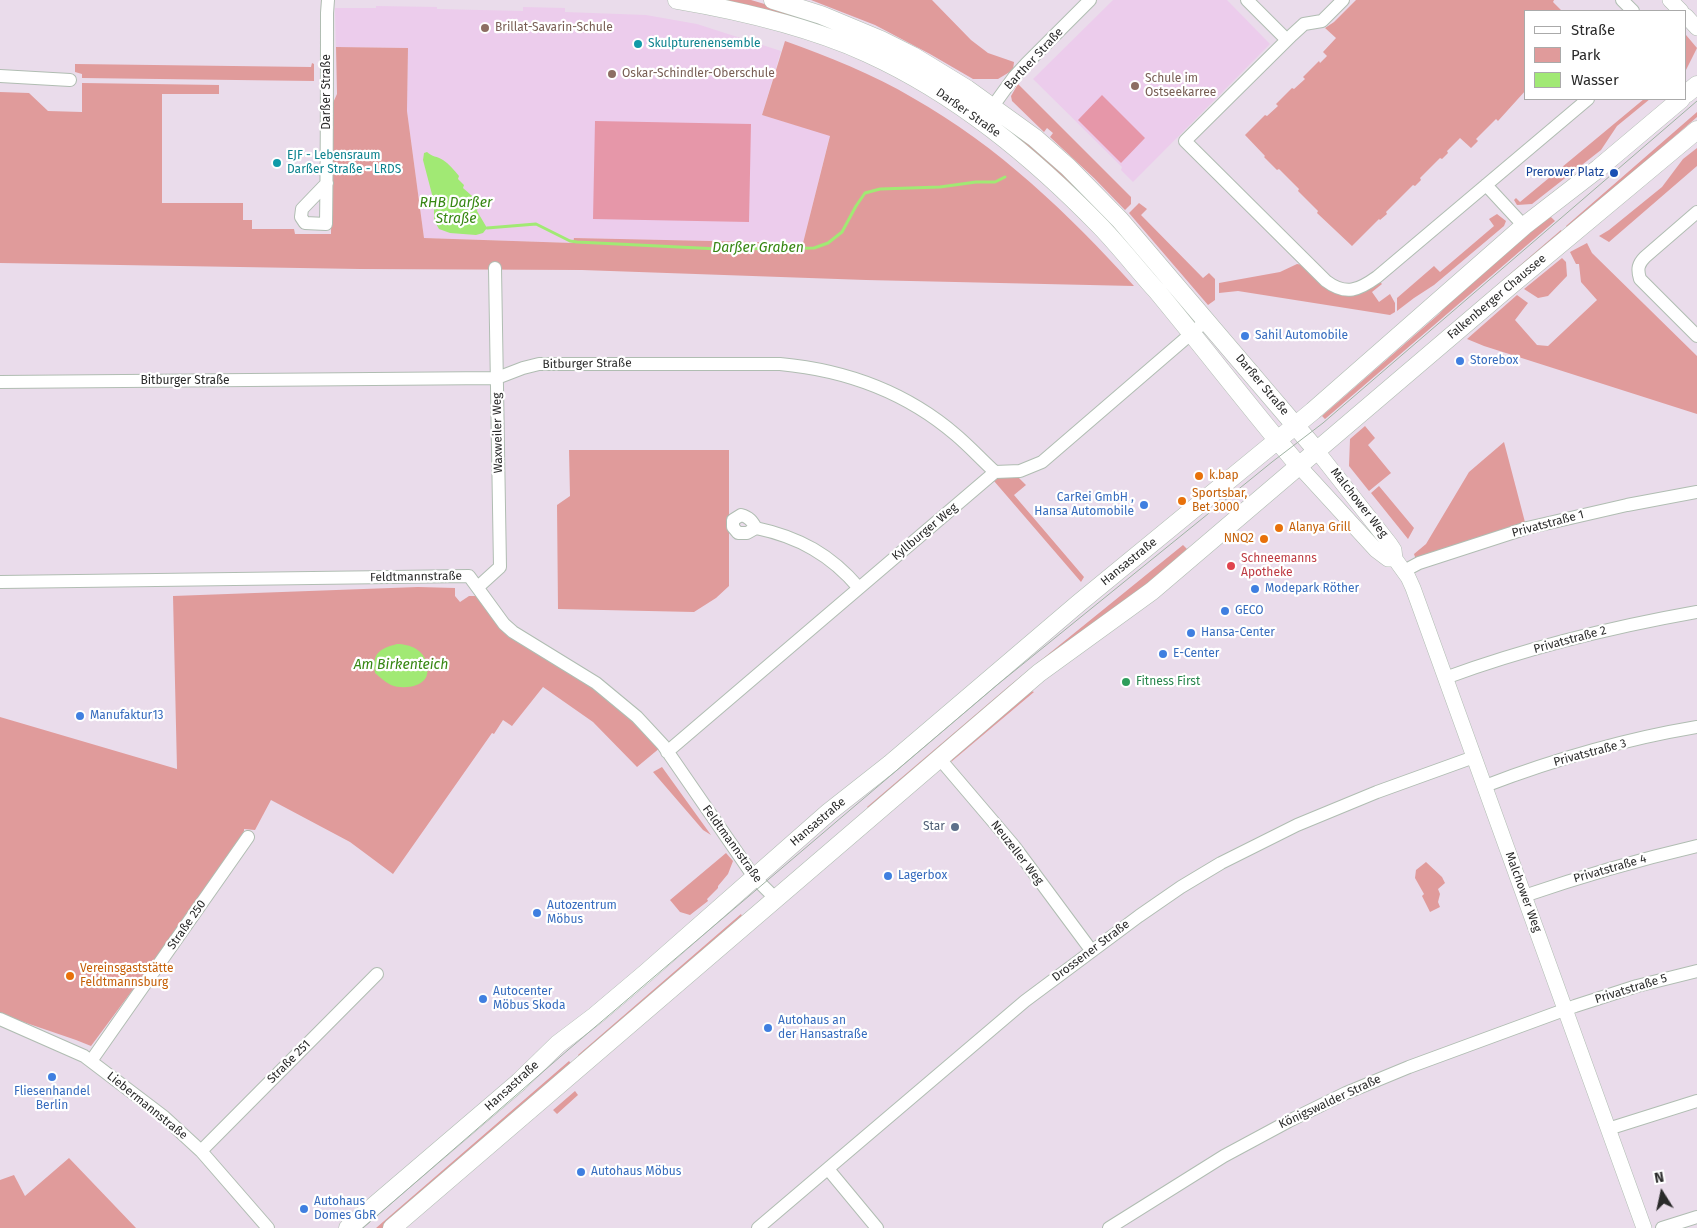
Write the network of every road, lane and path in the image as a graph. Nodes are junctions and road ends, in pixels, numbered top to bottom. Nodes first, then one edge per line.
1 (328, 0) edge
2 (677, 0) edge
3 (773, 0) edge
4 (1090, 0) edge
5 (1247, 0) edge
6 (1343, 0) edge
7 (1622, 0) edge
8 (1670, 0) edge
9 (1632, 10) edge
10 (1680, 10) edge
11 (1687, 17) edge
12 (1697, 28) edge
13 (1287, 40) junction
14 (0, 76) edge
15 (70, 80) dead end
16 (1697, 85) edge
17 (1687, 93) edge
18 (1587, 100) edge
19 (1679, 100) edge
20 (993, 106) junction
21 (982, 121) junction
22 (1697, 130) edge
23 (327, 184) dead end
24 (1486, 185) junction
25 (1697, 212) edge
26 (1524, 226) junction
27 (495, 268) dead end
28 (1207, 320) junction
29 (1192, 333) junction
30 (1697, 336) edge
31 (497, 378) junction
32 (0, 382) edge
33 (1296, 425) junction
34 (1277, 440) junction
35 (1318, 450) junction
36 (1299, 466) junction
37 (995, 472) junction
38 (1697, 492) edge
39 (756, 528) dead end
40 (1395, 559) junction
41 (1404, 571) junction
42 (0, 582) edge
43 (478, 587) junction
44 (860, 588) junction
45 (1697, 612) edge
46 (1445, 678) junction
47 (1697, 728) edge
48 (667, 752) junction
49 (1474, 757) junction
50 (939, 758) junction
51 (1485, 786) junction
52 (248, 837) dead end
53 (1697, 846) edge
54 (754, 877) junction
55 (1524, 896) junction
56 (776, 899) junction
57 (1091, 950) junction
58 (1697, 971) edge
59 (377, 974) dead end
60 (1566, 1010) junction
61 (0, 1019) edge
62 (92, 1061) junction
63 (1697, 1101) edge
64 (1608, 1129) junction
65 (201, 1151) junction
66 (828, 1170) junction
67 (1697, 1217) edge
68 (268, 1228) edge
69 (348, 1228) edge
70 (392, 1228) edge
71 (758, 1228) edge
72 (878, 1228) edge
73 (1109, 1228) edge
74 (1644, 1228) edge
75 (1662, 1228) edge

1 - 23 street, Darßer Straße
2 - 21 main road, Darßer Straße
3 - 20 main road, Darßer Straße
4 - 20 street, Barther Straße
5 - 13 street
6 - 13 street
7 - 9 street
8 - 10 street
11 - 12 street
13 - 24 street
14 - 15 street
16 - 17 main road
18 - 24 street
19 - 26 main road
20 - 21 street, Barther Straße
20 - 28 main road, Darßer Straße
21 - 29 main road, Darßer Straße
22 - 35 main road, Falkenberger Chaussee
24 - 26 street
25 - 30 street
26 - 33 main road
27 - 31 street, Waxweiler Weg
28 - 29 street
28 - 33 main road, Darßer Straße
29 - 34 main road, Darßer Straße
29 - 37 street
31 - 32 street, Bitburger Straße
31 - 37 street, Bitburger Straße
31 - 43 street, Waxweiler Weg
33 - 34 main road, Hansastraße
33 - 35 main road, Darßer Straße
34 - 36 main road, Darßer Straße
34 - 54 main road, Hansastraße
35 - 36 main road, Falkenberger Chaussee
35 - 40 street, Malchower Weg
36 - 40 street, Malchower Weg
36 - 50 main road
37 - 44 street, Kyllburger Weg
38 - 41 street, Privatstraße 1
39 - 44 street
40 - 41 street, Malchower Weg
41 - 46 street, Malchower Weg
42 - 43 street, Feldtmannstraße
43 - 48 street, Feldtmannstraße
44 - 48 street, Kyllburger Weg
45 - 46 street, Privatstraße 2
46 - 49 street, Malchower Weg
47 - 51 street, Privatstraße 3
48 - 54 street, Feldtmannstraße
49 - 51 street, Malchower Weg
49 - 57 street, Drossener Straße
50 - 56 main road
50 - 57 street, Neuzeller Weg
51 - 55 street, Malchower Weg
52 - 62 street, Straße 250
53 - 55 street, Privatstraße 4
54 - 56 street, Feldtmannstraße
54 - 69 main road, Hansastraße
55 - 60 street, Malchower Weg
56 - 70 main road
57 - 66 street, Drossener Straße
58 - 60 street, Privatstraße 5
59 - 65 street, Straße 251
60 - 64 street, Malchower Weg
60 - 73 street, Königswalder Straße
61 - 62 street, Liebermannstraße
62 - 65 street, Liebermannstraße
63 - 64 street
64 - 74 street, Malchower Weg
65 - 68 street, Liebermannstraße
66 - 71 street, Drossener Straße
66 - 72 street
67 - 75 street

